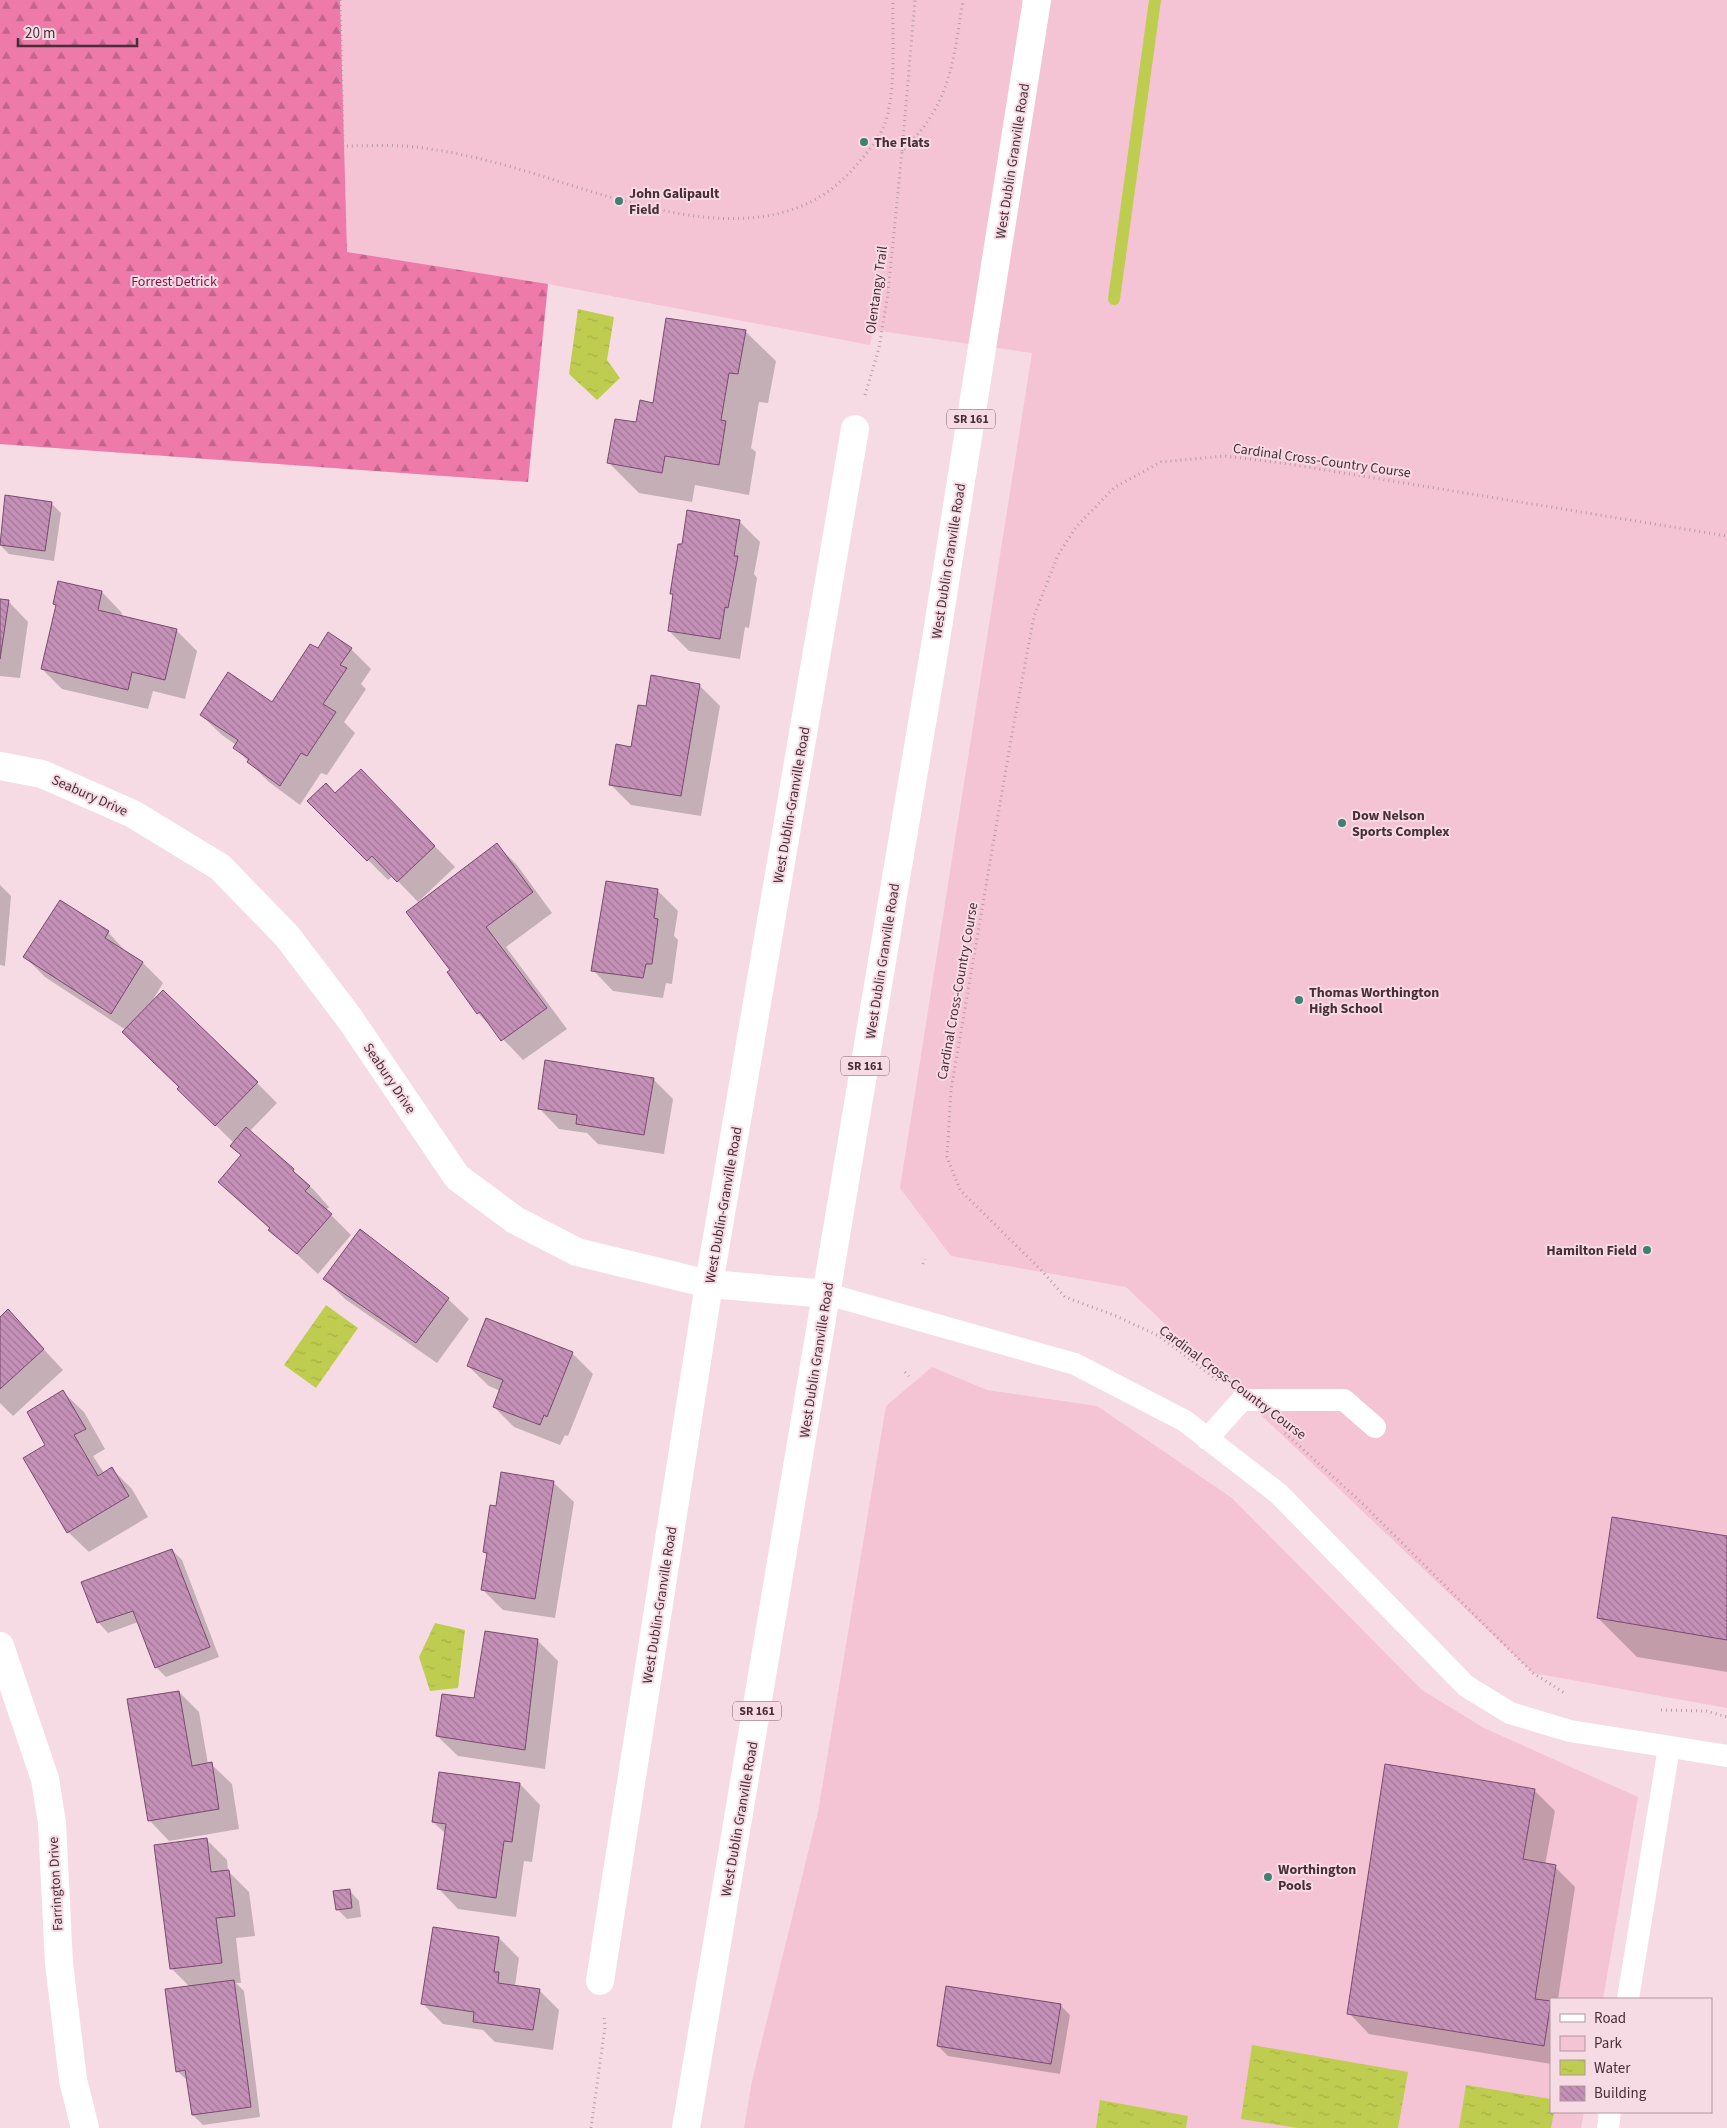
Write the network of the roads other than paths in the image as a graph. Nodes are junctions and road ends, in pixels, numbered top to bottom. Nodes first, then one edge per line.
1 (1037, 0) edge
2 (855, 429) road end
3 (0, 766) edge
4 (710, 1284) junction
5 (827, 1294) junction
6 (1375, 1427) dead end
7 (1208, 1439) junction
8 (0, 1646) edge
9 (1669, 1747) junction
10 (1727, 1756) edge
11 (600, 1981) road end
12 (1628, 1998) edge
13 (1610, 2113) edge
14 (84, 2128) edge
15 (686, 2128) edge
16 (1608, 2128) edge

1 - 5 street, West Dublin Granville Road / SR 161
2 - 4 street, West Dublin-Granville Road
3 - 4 street, Seabury Drive
4 - 5 street, Seabury Drive
4 - 11 street, West Dublin-Granville Road
5 - 7 lane
5 - 15 street, West Dublin Granville Road / SR 161
6 - 7 lane
7 - 9 lane
8 - 14 street, Farrington Drive
9 - 10 lane
9 - 12 lane
13 - 16 lane

